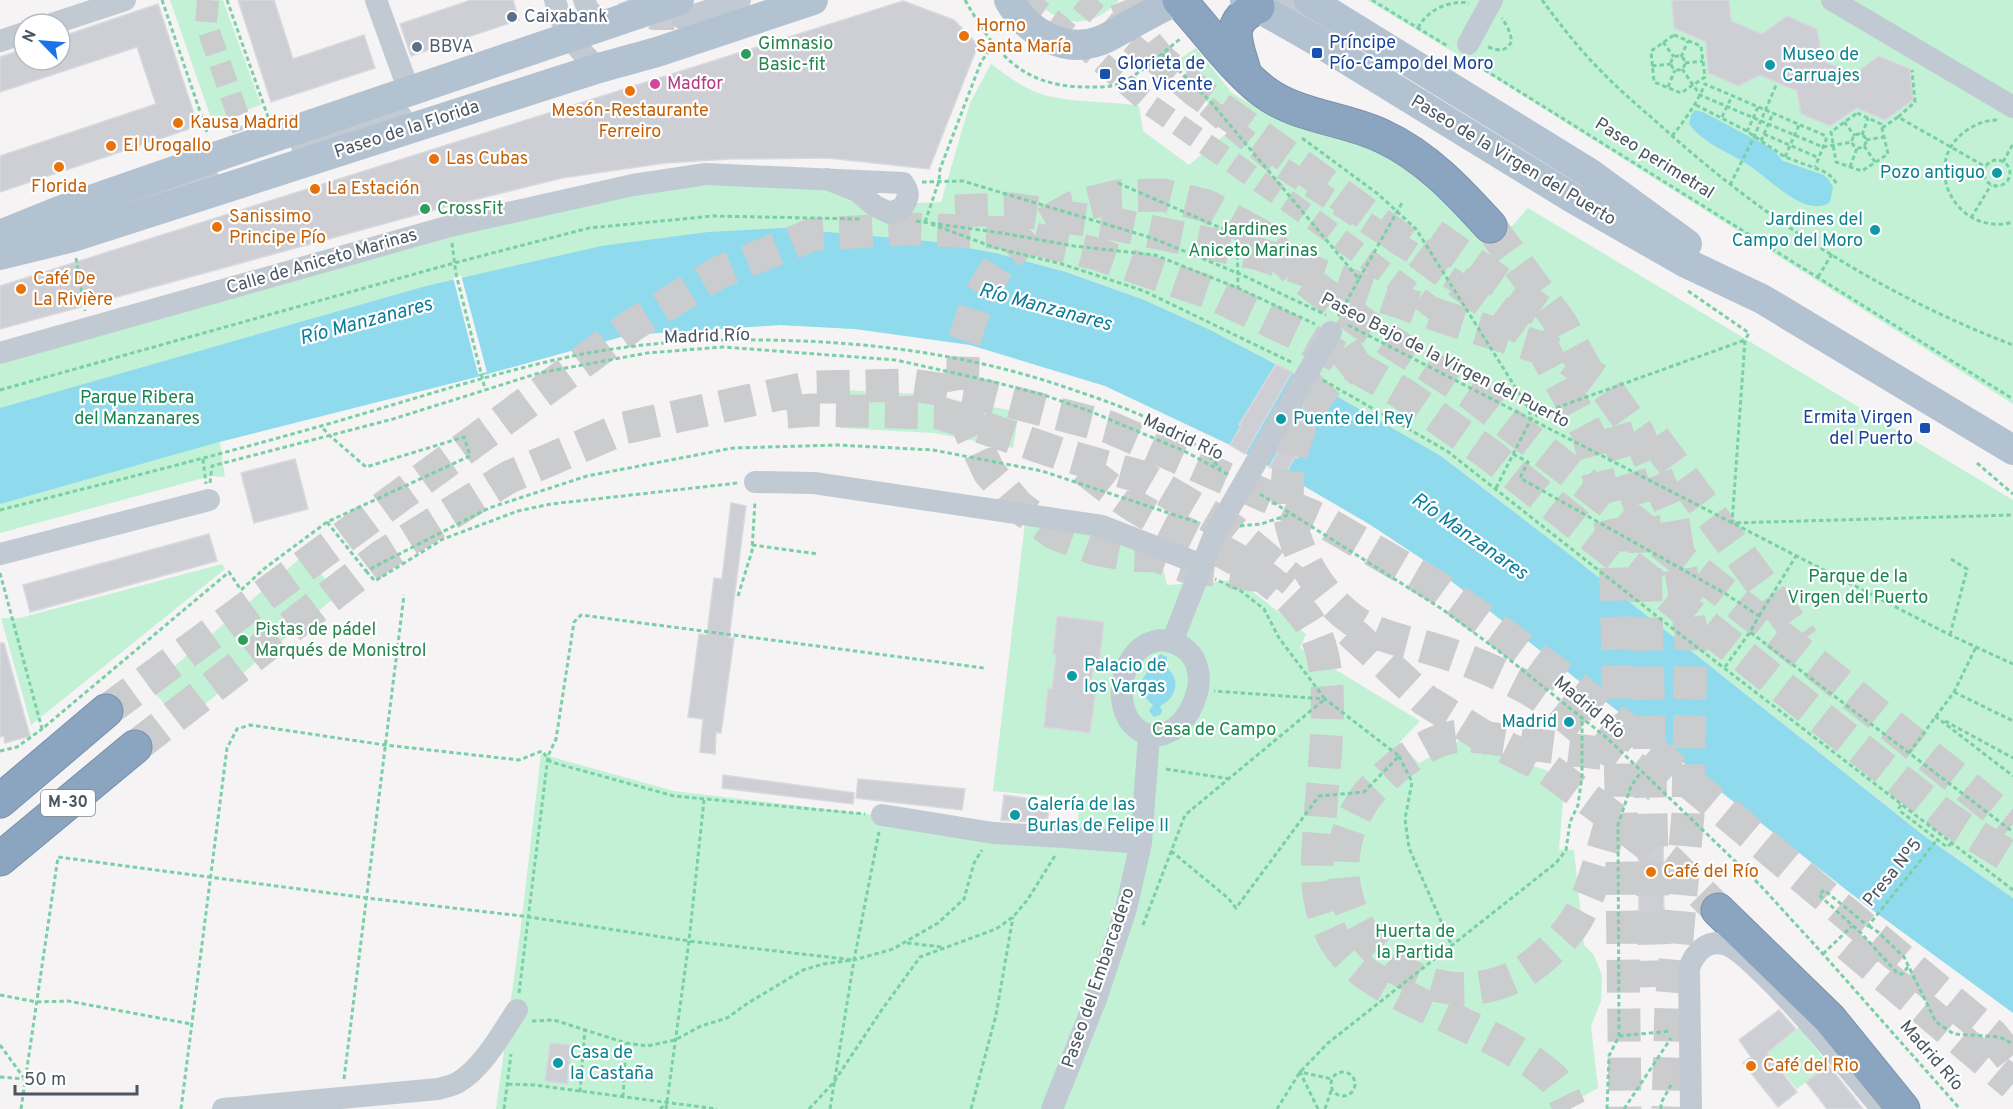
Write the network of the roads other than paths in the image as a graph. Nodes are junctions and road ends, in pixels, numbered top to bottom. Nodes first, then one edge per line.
1 (126, 0) edge
2 (376, 0) edge
3 (555, 0) edge
4 (584, 0) edge
5 (740, 0) edge
6 (813, 0) edge
7 (1009, 0) edge
8 (1137, 0) edge
9 (1178, 0) edge
10 (1832, 0) edge
11 (1272, 4) edge
12 (1489, 7) edge
13 (681, 9) edge
14 (72, 18) edge
15 (607, 24) junction
16 (1118, 31) junction
17 (569, 37) junction
18 (1470, 51) road end
19 (599, 68) junction
20 (1244, 73) junction
21 (531, 90) junction
22 (409, 91) junction
23 (2006, 114) edge
24 (303, 146) dead end
25 (827, 179) junction
26 (1490, 226) tunnel mouth
27 (9, 246) edge
28 (1762, 299) junction
29 (1334, 326) road end
30 (0, 353) edge
31 (2013, 450) edge
32 (755, 482) road end
33 (209, 500) road end
34 (0, 554) edge
35 (1201, 569) junction
36 (1172, 642) junction
37 (106, 711) tunnel mouth
38 (1149, 737) junction
39 (135, 747) tunnel mouth
40 (0, 801) edge
41 (882, 816) road end
42 (1141, 843) junction
43 (0, 859) edge
44 (1718, 910) tunnel mouth
45 (517, 1016) road end
46 (223, 1109) edge
47 (1052, 1109) edge
48 (1691, 1109) edge
49 (1882, 1109) edge
50 (1903, 1109) edge

1 - 14 street
2 - 22 street
3 - 17 street
4 - 15 street
5 - 13 street
6 - 19 main road, Paseo de la Florida
7 - 16 main road
8 - 16 main road
9 - 16 main road
9 - 20 highway
10 - 23 street
11 - 20 highway
11 - 28 main road, Paseo de la Virgen del Puerto
11 - 28 main road, Paseo de la Virgen del Puerto
12 - 18 street
13 - 15 main road, Paseo de la Florida
15 - 17 main road, Paseo de la Florida
17 - 19 street
17 - 22 main road, Paseo de la Florida
19 - 21 main road, Paseo de la Florida
20 - 26 highway
21 - 24 street
21 - 27 main road, Paseo de la Florida
22 - 27 main road, Paseo de la Florida
25 - 25 street, Calle de Aniceto Marinas
25 - 30 street, Calle de Aniceto Marinas
28 - 31 main road, Paseo de la Virgen del Puerto
29 - 35 street
32 - 35 street
33 - 34 street
35 - 36 street
36 - 38 street
36 - 38 street
37 - 40 highway, M-30
38 - 42 street, Paseo del Embarcadero
39 - 43 highway, M-30
41 - 42 street
42 - 47 street, Paseo del Embarcadero
44 - 50 highway
45 - 46 street
48 - 49 street

